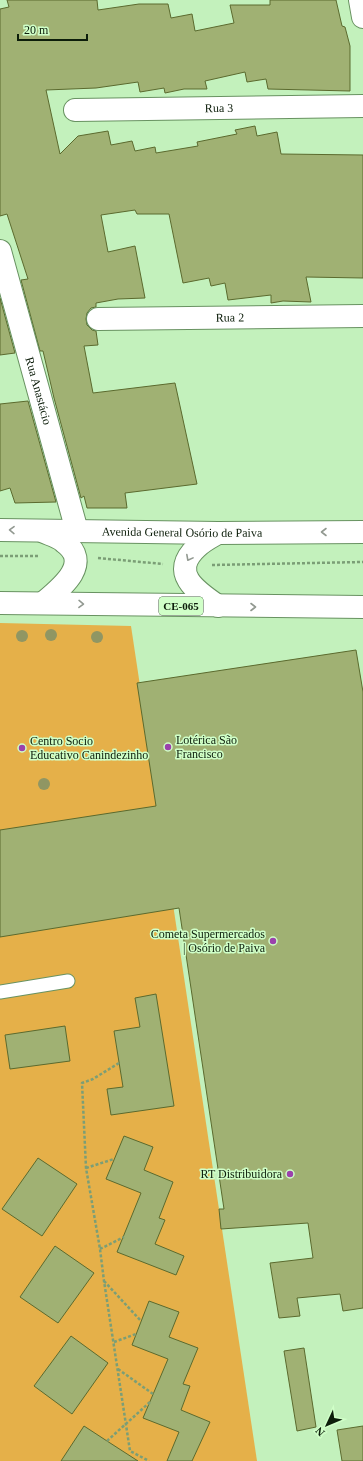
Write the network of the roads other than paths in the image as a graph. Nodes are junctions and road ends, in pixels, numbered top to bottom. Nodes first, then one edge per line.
1 (360, 0) edge
2 (363, 17) edge
3 (363, 106) edge
4 (75, 110) dead end
5 (0, 251) edge
6 (363, 316) edge
7 (98, 318) dead end
8 (0, 530) edge
9 (41, 531) junction
10 (77, 531) junction
11 (363, 532) edge
12 (218, 533) junction
13 (0, 603) edge
14 (43, 603) junction
15 (218, 606) junction
16 (363, 607) edge
17 (68, 981) dead end
18 (0, 992) edge

1 - 2 main road
3 - 4 main road, Rua 3
5 - 10 main road, Rua Anastácio
6 - 7 main road, Rua 2
9 -> 8 main road, Avenida General Osório de Paiva
9 - 10 main road, Avenida General Osório de Paiva
9 - 14 main road
10 - 12 main road, Avenida General Osório de Paiva
11 -> 12 main road, Avenida General Osório de Paiva
12 -> 15 main road
13 - 14 main road, CE-065
14 -> 15 main road, CE-065
15 -> 16 main road, CE-065
17 - 18 lane

